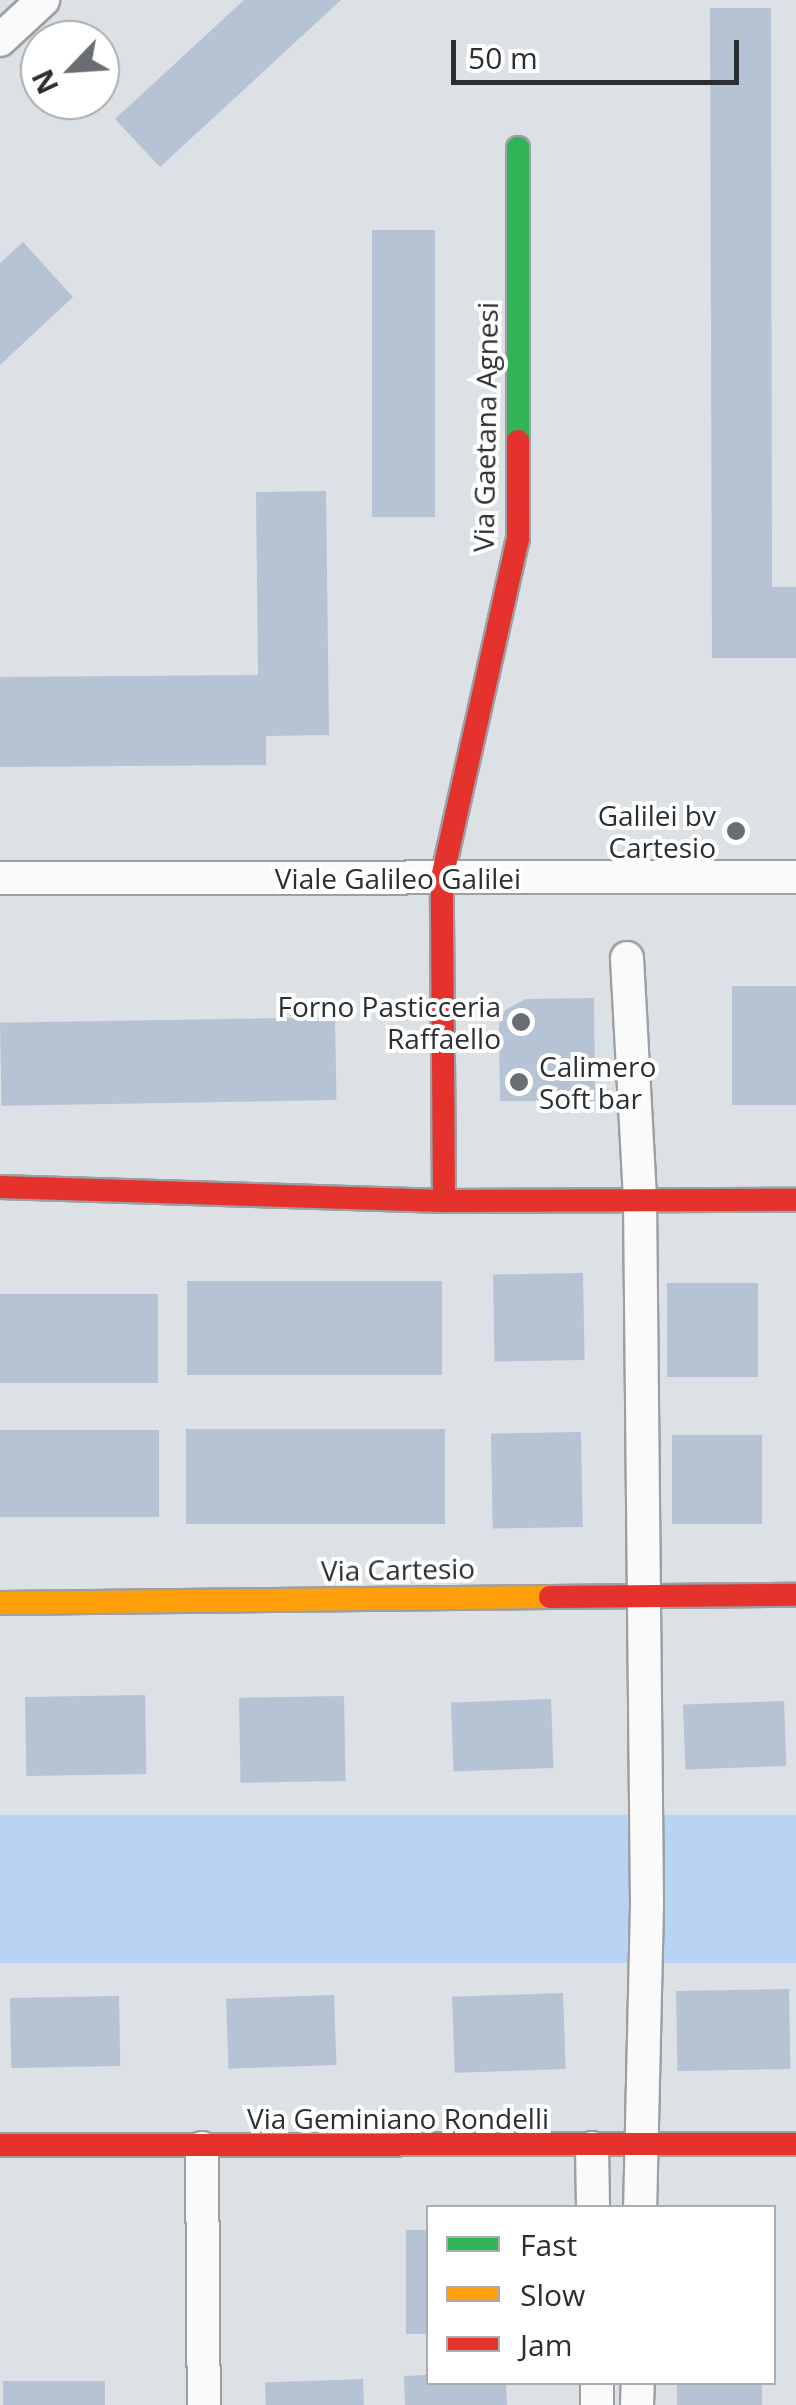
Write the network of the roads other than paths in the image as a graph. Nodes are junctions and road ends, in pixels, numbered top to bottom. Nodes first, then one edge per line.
1 (43, 0) edge
2 (0, 40) edge
3 (518, 148) dead end
4 (796, 877) edge
5 (0, 878) edge
6 (442, 878) junction
7 (627, 958) dead end
8 (0, 1187) edge
9 (640, 1200) junction
10 (796, 1200) edge
11 (444, 1201) junction
12 (796, 1595) edge
13 (639, 1596) junction
14 (0, 1603) edge
15 (796, 2144) edge
16 (0, 2145) edge
17 (641, 2145) junction
18 (202, 2148) junction
19 (592, 2148) junction
20 (593, 2205) edge
21 (640, 2205) edge
22 (204, 2405) edge

1 - 2 street
3 - 6 street, Via Gaetana Agnesi
4 - 6 street, Viale Galileo Galilei
5 - 6 street, Viale Galileo Galilei
6 - 11 street
7 - 9 street
8 - 11 street
9 - 10 street
9 - 11 street
9 - 13 street
12 - 13 street, Via Cartesio
13 - 14 street, Via Cartesio
13 - 17 street
15 - 17 street, Via Geminiano Rondelli
16 - 18 street, Via Geminiano Rondelli
17 - 19 street, Via Geminiano Rondelli
17 - 21 street
18 - 19 street, Via Geminiano Rondelli
18 - 22 street
19 - 20 street

